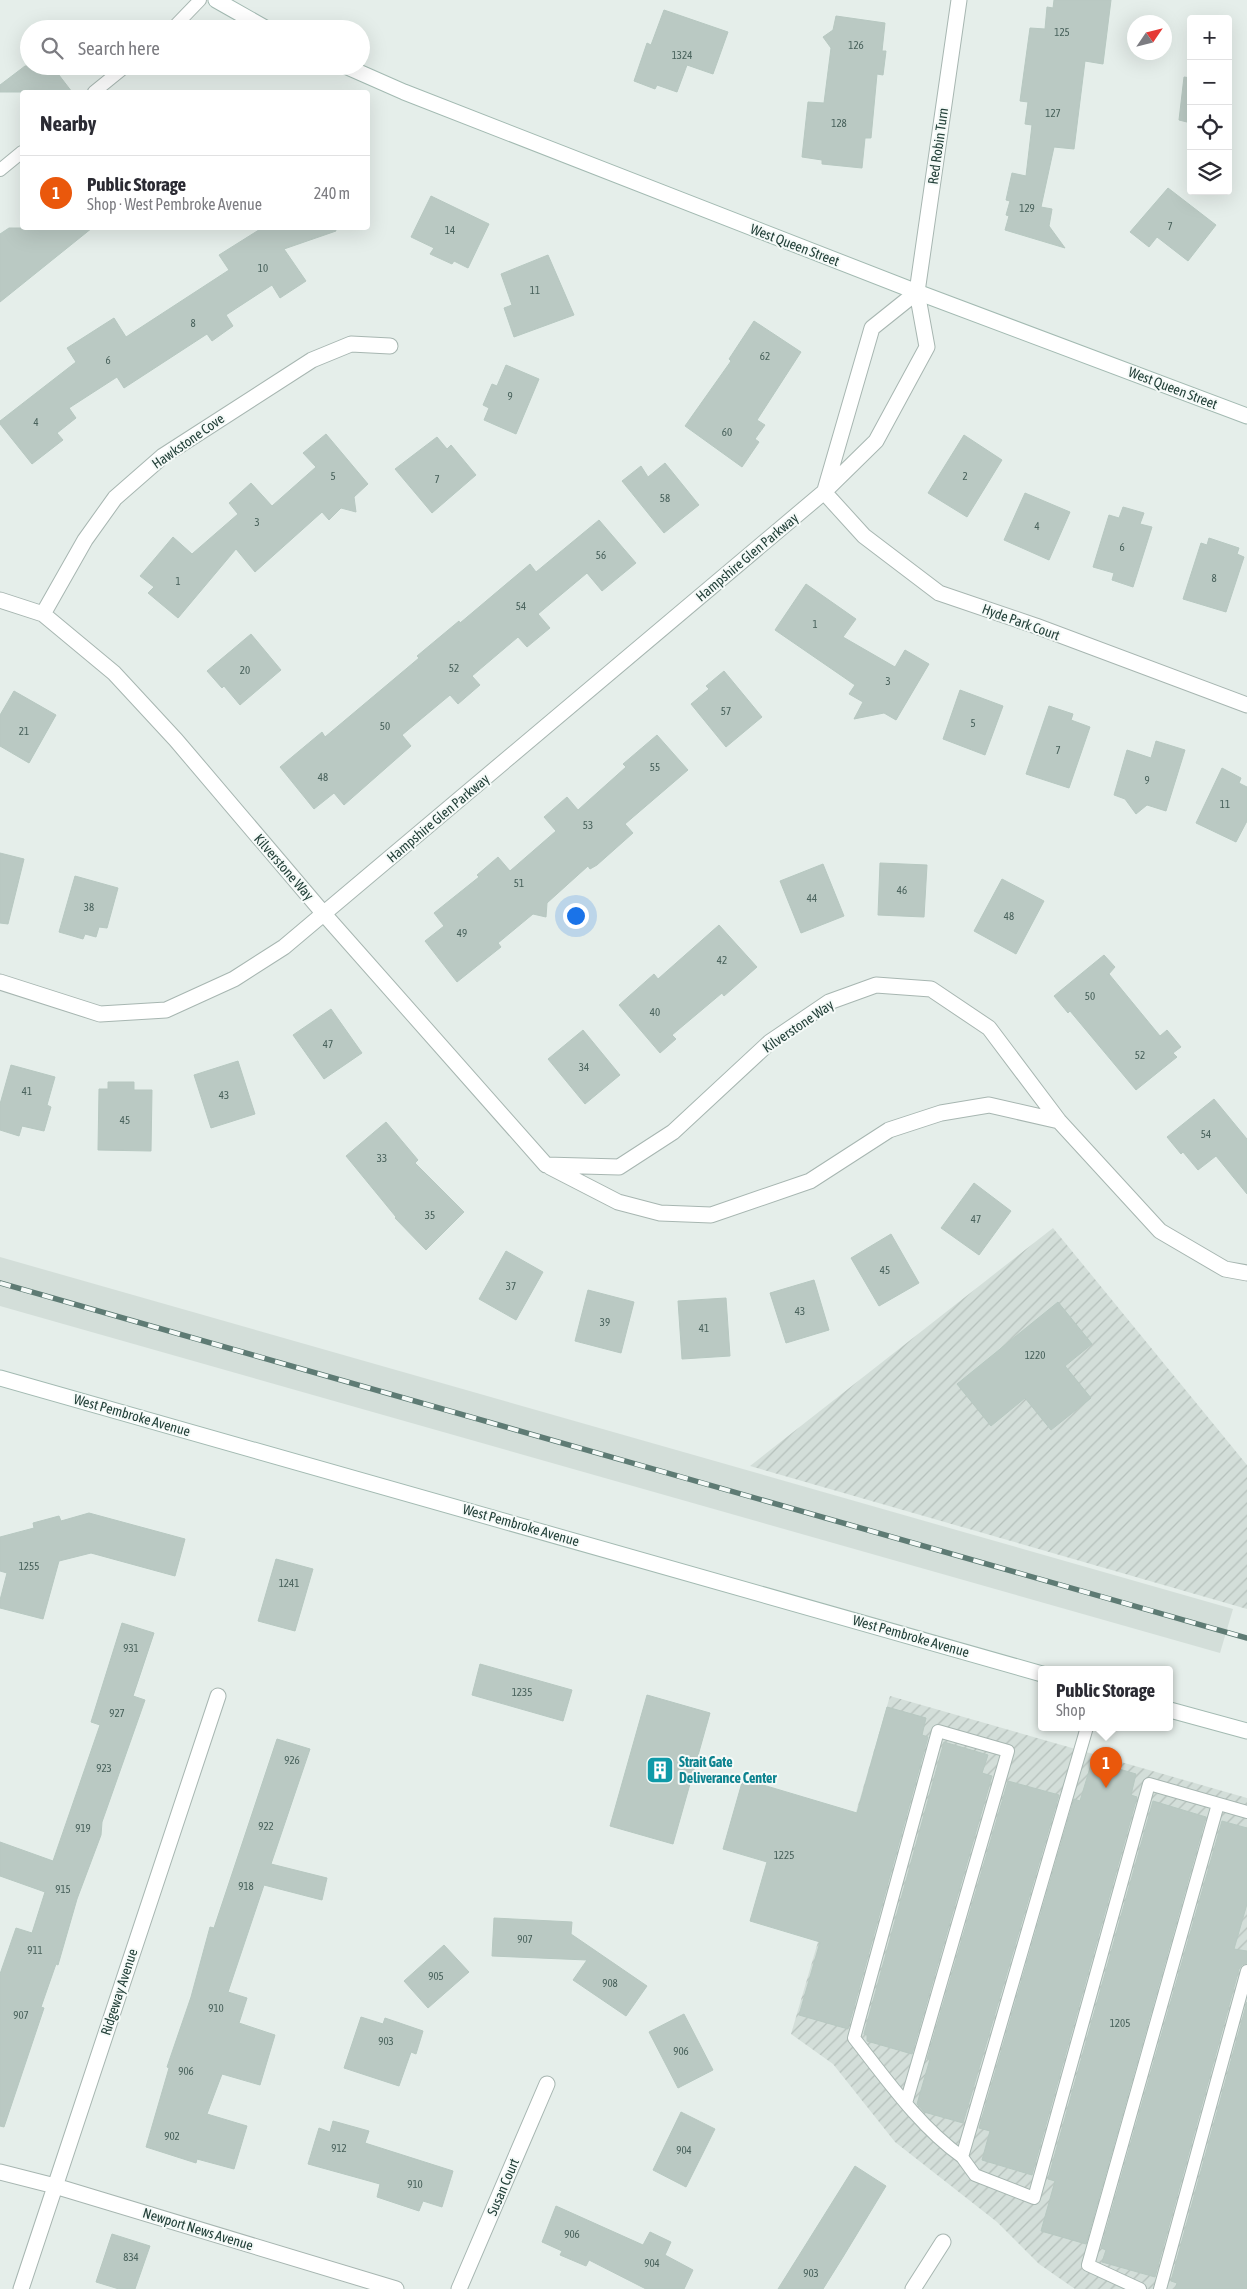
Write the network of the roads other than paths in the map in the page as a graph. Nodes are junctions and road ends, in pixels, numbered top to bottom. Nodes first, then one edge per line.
1 (200, 0) edge
2 (216, 0) edge
3 (959, 0) edge
4 (181, 20) edge
5 (251, 20) edge
6 (115, 75) edge
7 (365, 75) edge
8 (96, 90) edge
9 (20, 154) edge
10 (0, 170) edge
11 (917, 292) junction
12 (390, 346) dead end
13 (1247, 416) edge
14 (824, 492) junction
15 (0, 600) edge
16 (43, 614) junction
17 (1247, 705) edge
18 (324, 914) junction
19 (0, 982) edge
20 (1059, 1121) junction
21 (546, 1165) junction
22 (1247, 1273) edge
23 (0, 1378) edge
24 (1038, 1673) edge
25 (218, 1696) dead end
26 (1173, 1711) edge
27 (1086, 1731) edge
28 (1247, 1731) edge
29 (1218, 1804) junction
30 (1247, 1812) edge
31 (1247, 1971) edge
32 (547, 2084) dead end
33 (906, 2103) junction
34 (962, 2157) junction
35 (0, 2172) edge
36 (55, 2186) junction
37 (943, 2242) dead end
38 (389, 2288) edge
39 (21, 2289) edge
40 (459, 2289) edge
41 (913, 2289) edge
42 (1140, 2289) edge
43 (1160, 2289) edge

1 - 4 lane
2 - 5 street
3 - 11 street, Red Robin Turn
6 - 8 lane
7 - 11 street, West Queen Street
9 - 10 lane
11 - 13 street, West Queen Street
11 - 14 street
11 - 14 street, Hampshire Glen Parkway
12 - 16 street, Hawkstone Cove
14 - 17 street, Hyde Park Court
14 - 18 street, Hampshire Glen Parkway
15 - 16 street, Kilverstone Way
16 - 18 street, Kilverstone Way
18 - 19 street, Hampshire Glen Parkway
18 - 21 street, Kilverstone Way
20 - 21 street, Kilverstone Way
20 - 21 street, Kilverstone Way
20 - 22 street, Kilverstone Way
23 - 24 street, West Pembroke Avenue
25 - 36 street, Ridgeway Avenue
26 - 28 street
27 - 34 lane
29 - 30 lane
29 - 34 lane
29 - 42 lane
31 - 43 lane
32 - 40 street, Susan Court
33 - 33 lane
33 - 34 lane
35 - 36 street, Newport News Avenue
36 - 38 street, Newport News Avenue
36 - 39 street, Ridgeway Avenue
37 - 41 street

